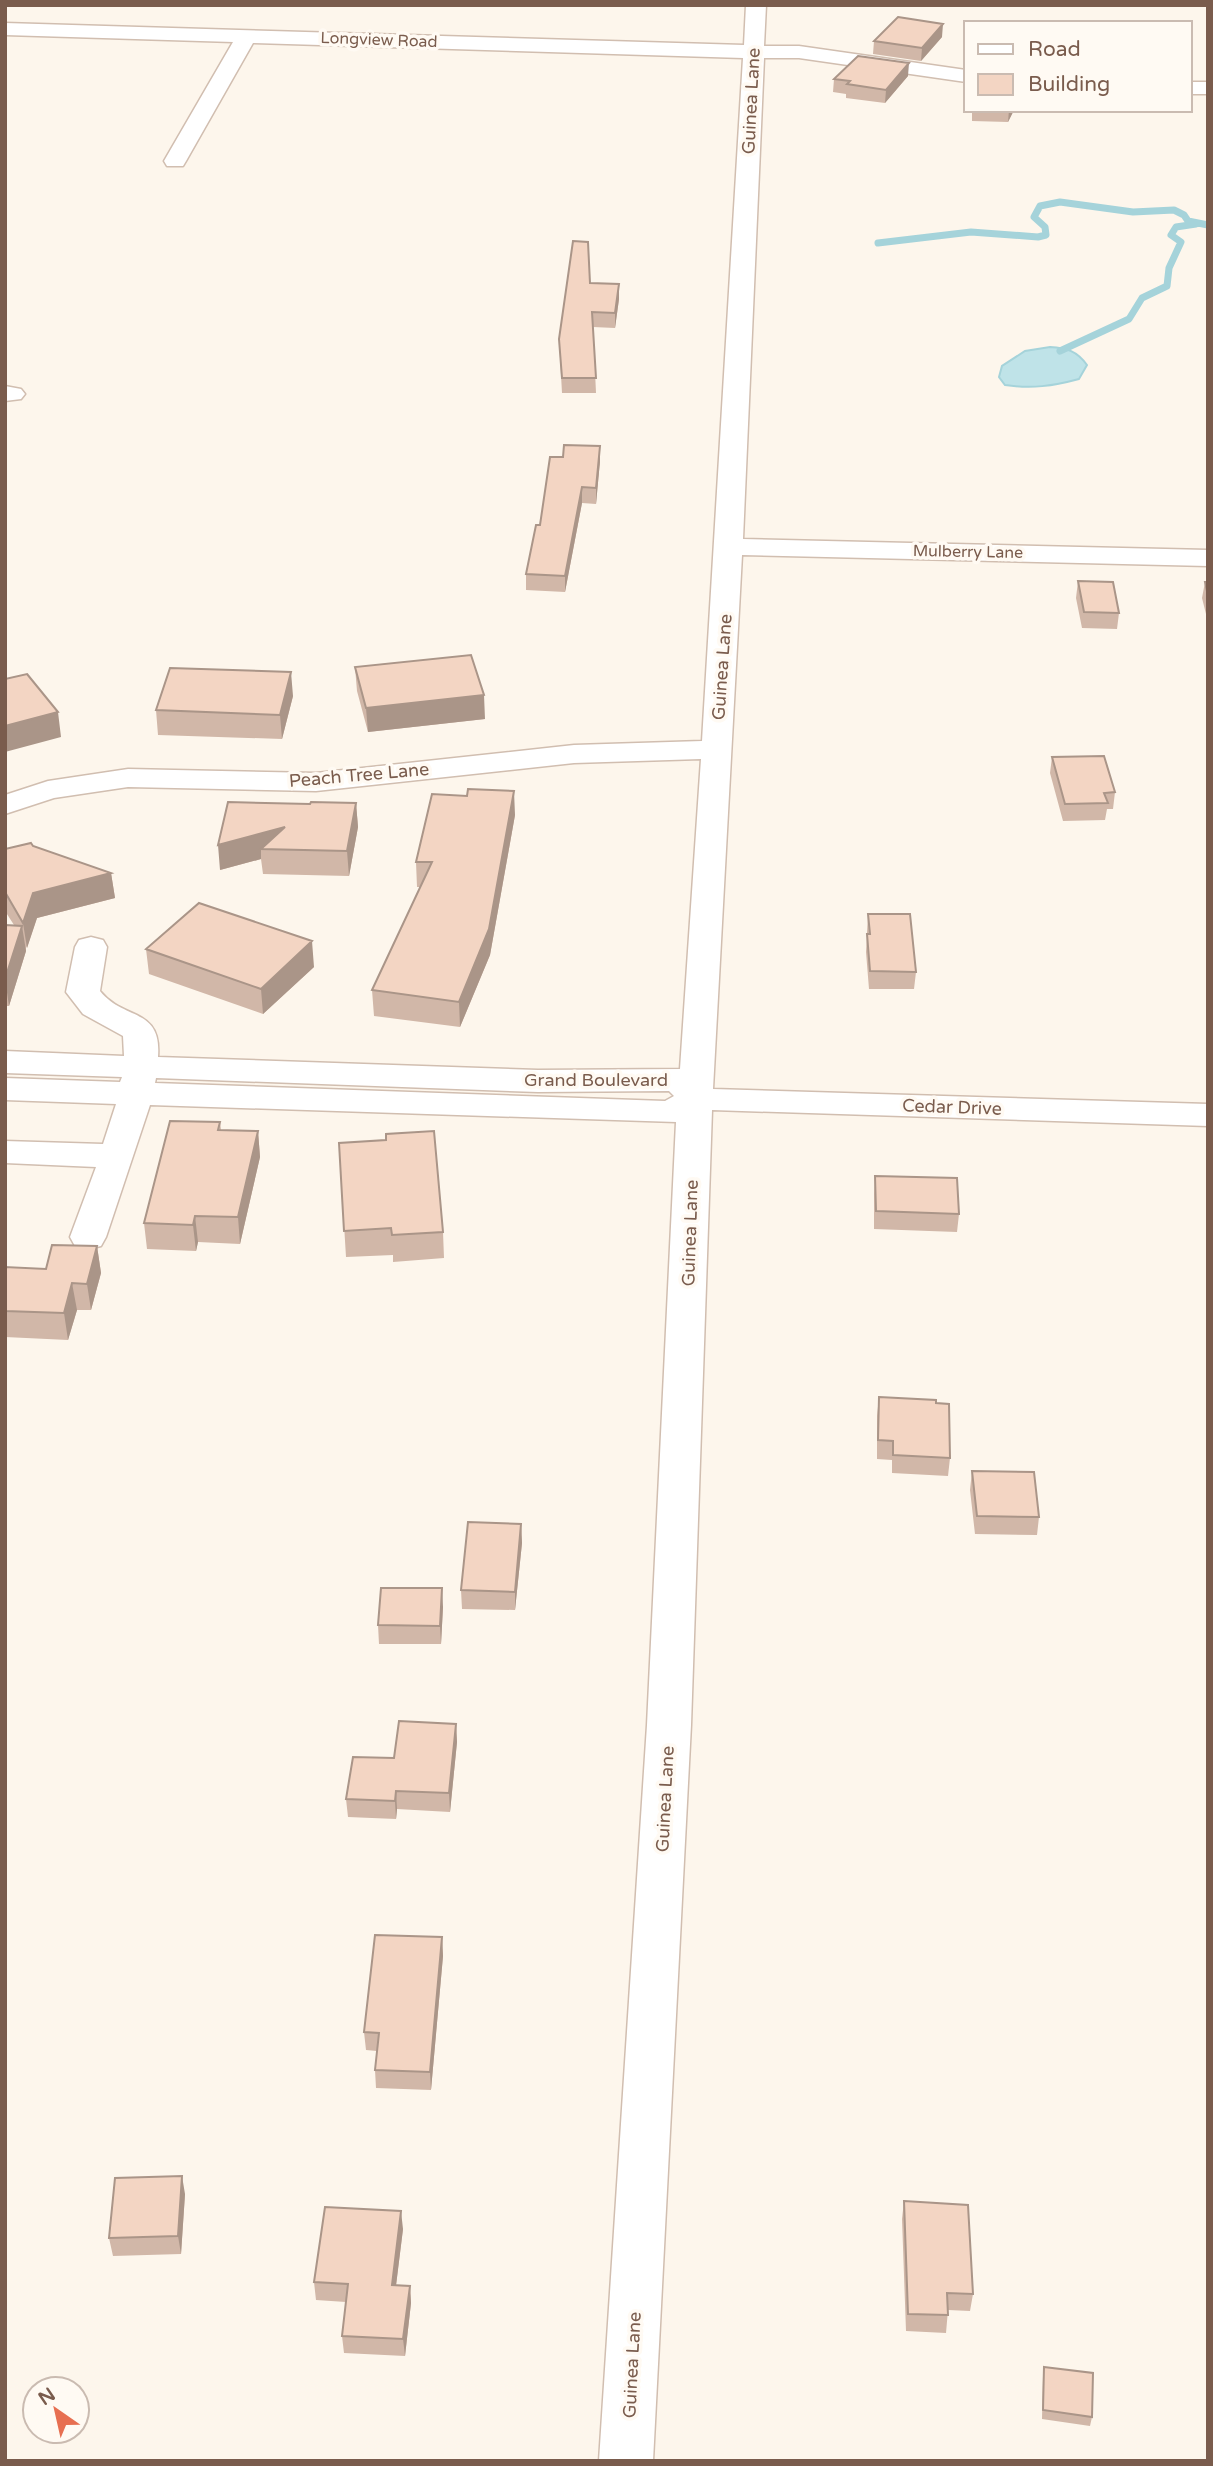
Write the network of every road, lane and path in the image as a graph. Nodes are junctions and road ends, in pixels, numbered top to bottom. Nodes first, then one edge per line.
1 (755, 5) edge
2 (5, 29) edge
3 (247, 36) junction
4 (753, 51) junction
5 (964, 76) edge
6 (175, 161) dead end
7 (729, 547) junction
8 (1208, 558) edge
9 (717, 750) junction
10 (5, 805) edge
11 (91, 947) dead end
12 (5, 1062) edge
13 (139, 1080) junction
14 (5, 1089) edge
15 (695, 1099) junction
16 (1208, 1115) edge
17 (5, 1152) edge
18 (115, 1156) junction
19 (88, 1237) dead end
20 (626, 2461) edge

1 - 4 street, Guinea Lane
2 - 3 street, Longview Road
3 - 4 street, Longview Road
3 - 6 street
4 - 5 street, Longview Road
4 - 7 street, Guinea Lane
7 - 8 street, Mulberry Lane
7 - 9 street, Guinea Lane
9 - 10 street, Peach Tree Lane
9 - 15 street, Guinea Lane
11 - 13 street
12 - 13 street, Grand Boulevard
13 - 14 street, Grand Boulevard
13 - 15 street, Grand Boulevard
13 - 18 street
15 - 16 street, Cedar Drive
15 - 20 street, Guinea Lane
17 - 18 street
18 - 19 street

